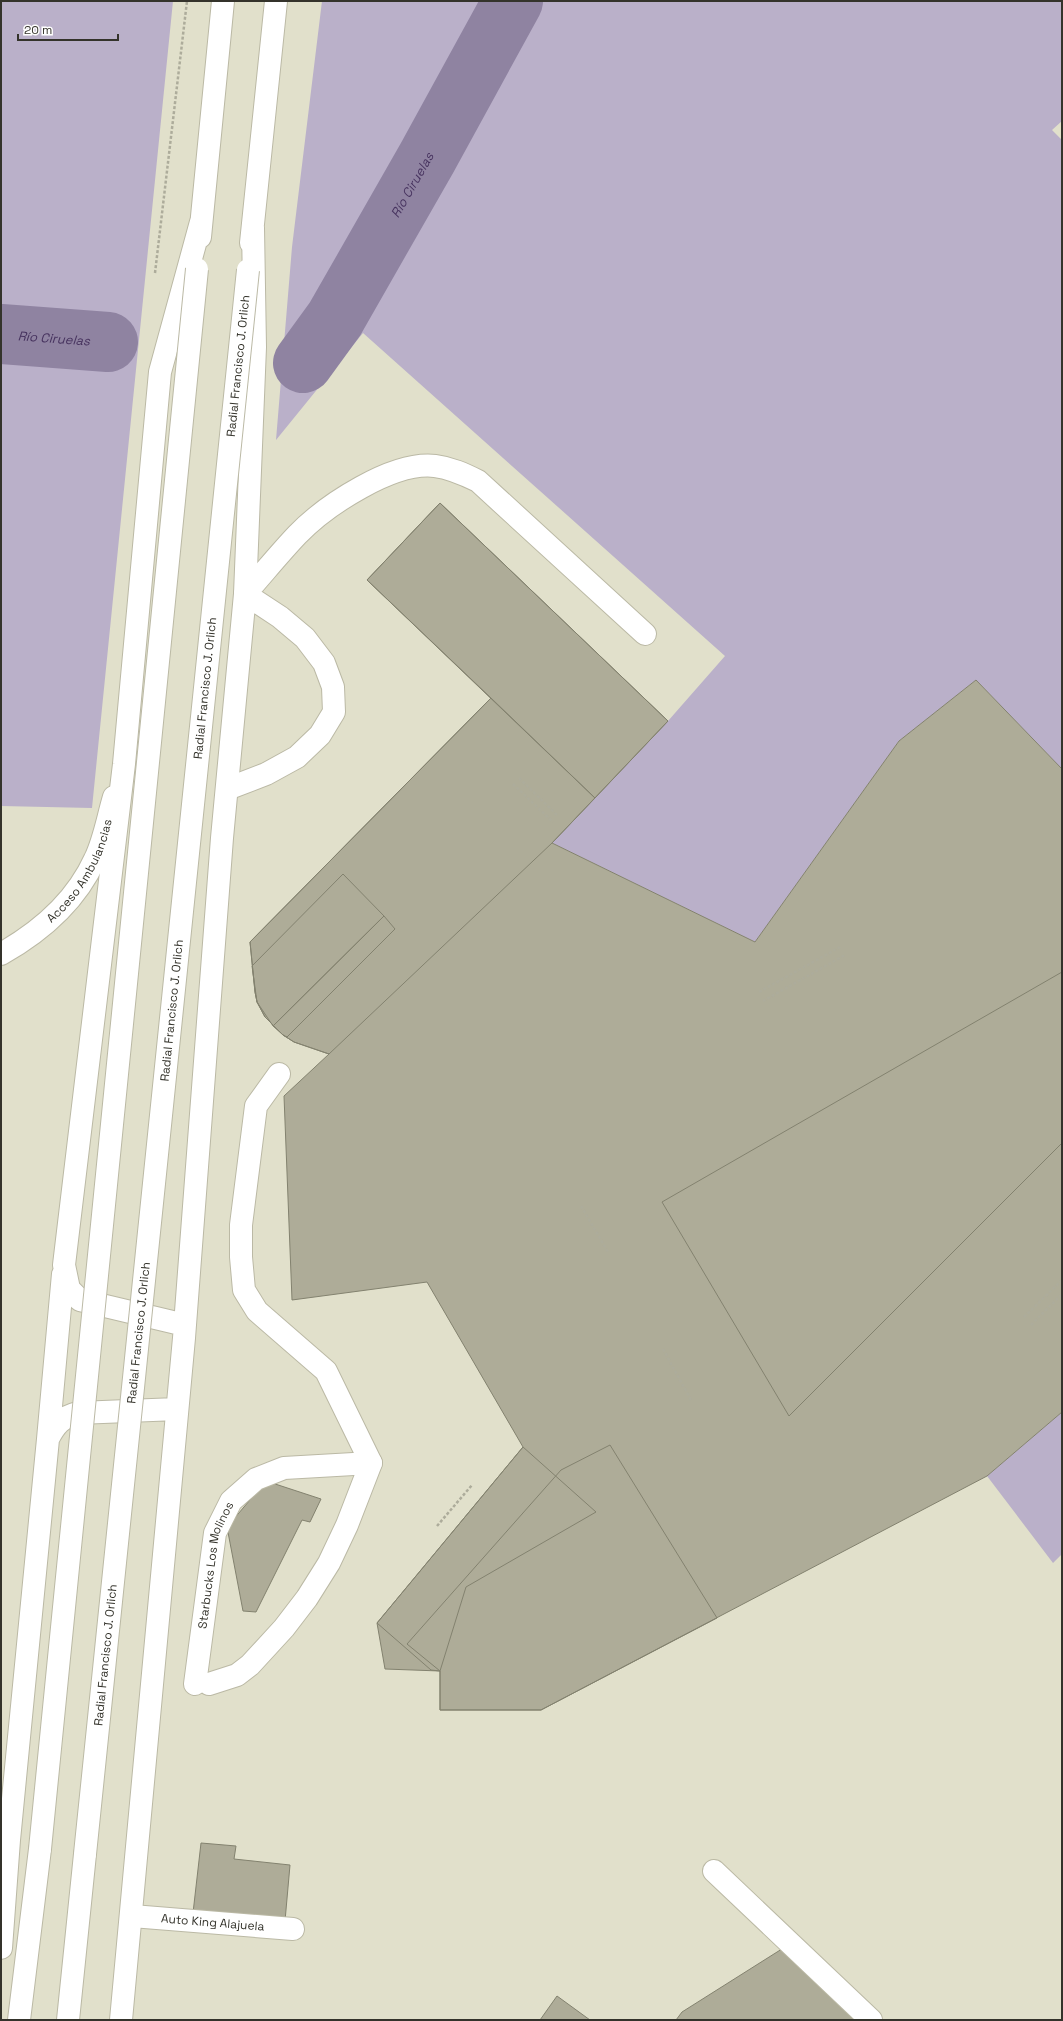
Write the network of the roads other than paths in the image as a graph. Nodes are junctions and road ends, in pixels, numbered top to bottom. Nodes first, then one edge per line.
1 (223, 1) edge
2 (276, 1) edge
3 (201, 222) junction
4 (253, 228) junction
5 (245, 594) junction
6 (645, 634) dead end
7 (124, 764) junction
8 (227, 789) junction
9 (1, 954) edge
10 (279, 1074) dead end
11 (64, 1265) junction
12 (185, 1325) junction
13 (177, 1409) junction
14 (48, 1440) junction
15 (371, 1463) junction
16 (714, 1871) dead end
17 (132, 1916) junction
18 (293, 1929) dead end
19 (1, 1948) edge
20 (19, 2020) edge
21 (68, 2020) edge
22 (121, 2020) edge
23 (871, 2020) edge

1 - 3 main road
2 - 4 main road, Radial Francisco J. Orlich
3 - 7 main road
3 - 20 main road, bridge
4 - 5 main road
4 - 21 main road, Radial Francisco J. Orlich, bridge
5 - 6 main road
5 - 8 main road
5 - 8 main road
7 - 9 main road, Acceso Ambulancias
7 - 11 main road
8 - 12 main road
10 - 15 main road
11 - 12 main road
11 - 14 main road
12 - 13 main road
13 - 14 main road
13 - 17 main road
14 - 19 main road
15 - 15 main road, Starbucks Los Molinos
16 - 23 main road
17 - 18 main road, Auto King Alajuela
17 - 22 main road

